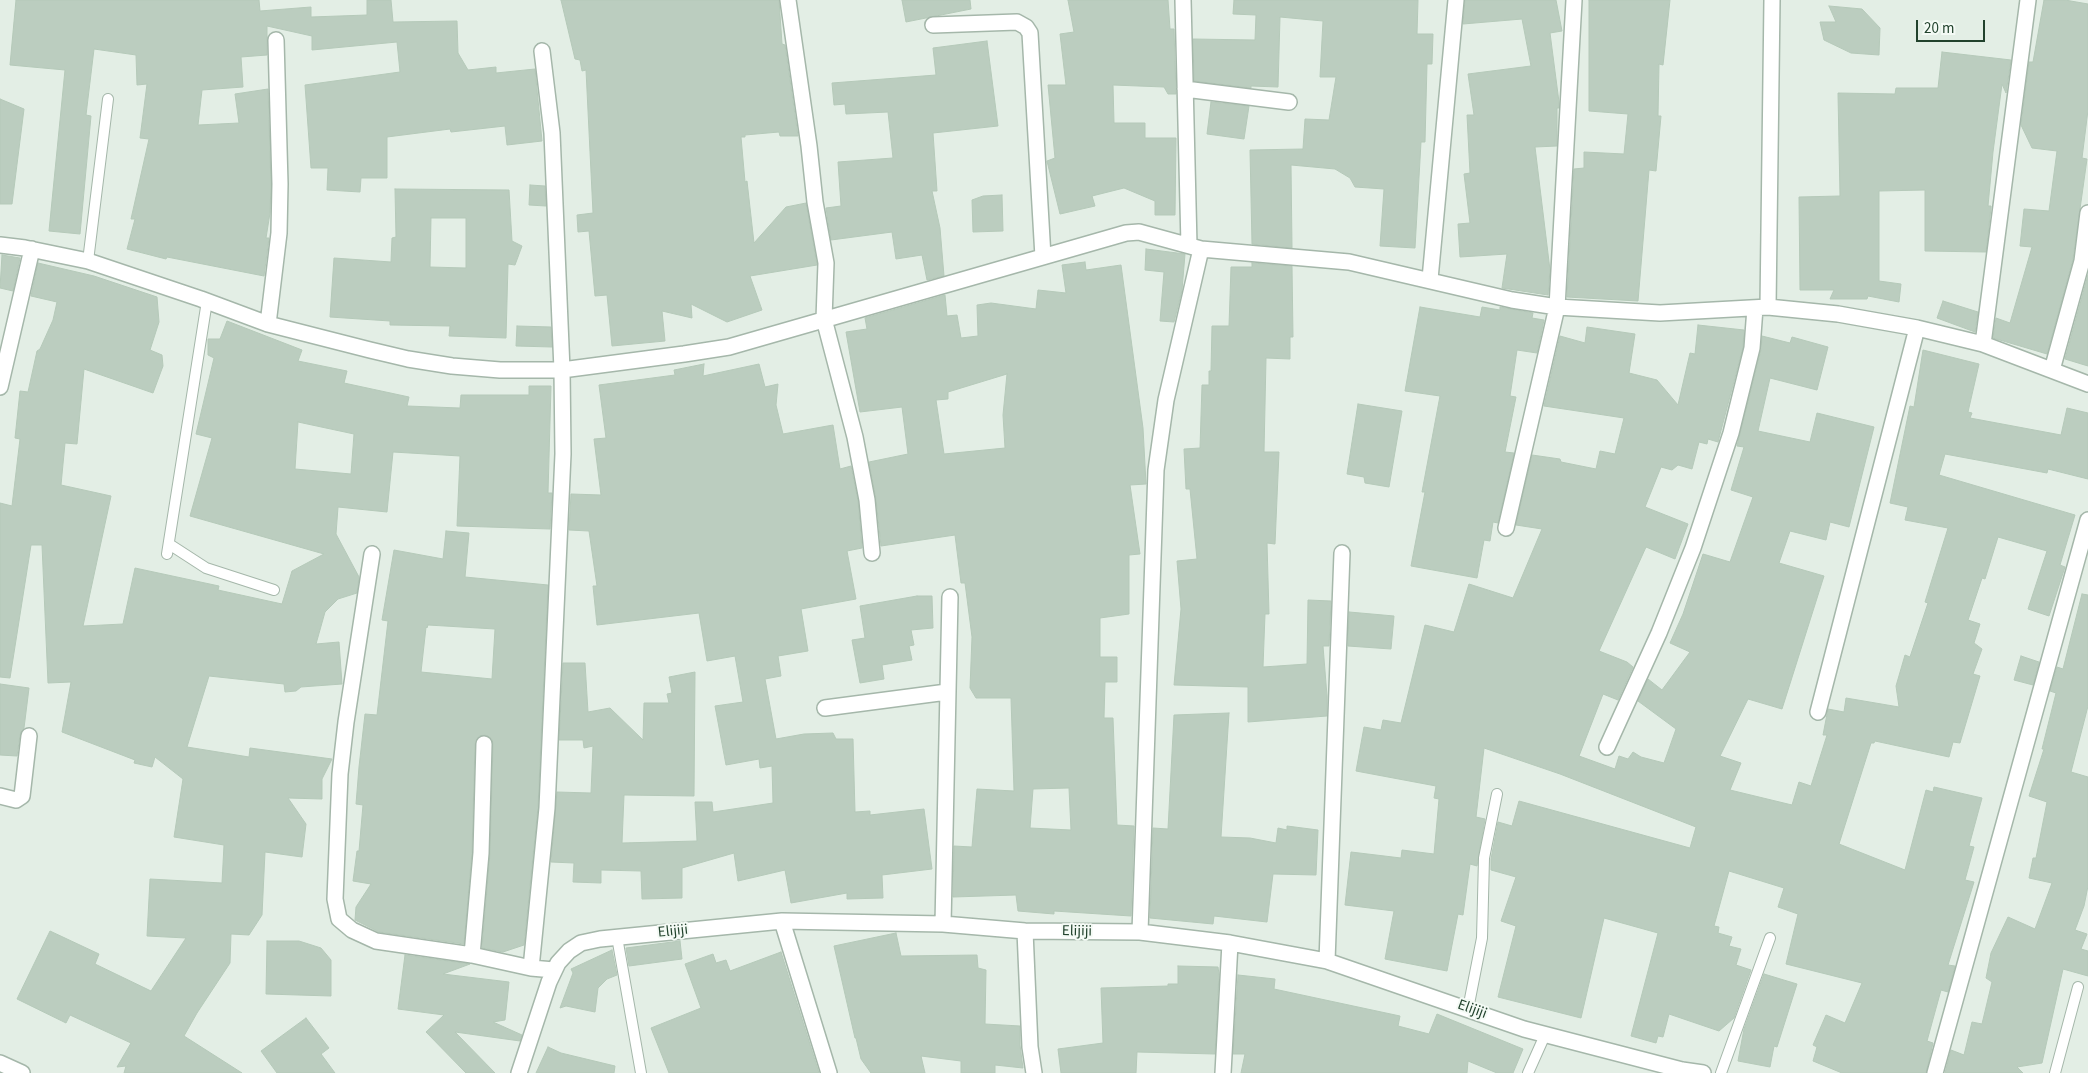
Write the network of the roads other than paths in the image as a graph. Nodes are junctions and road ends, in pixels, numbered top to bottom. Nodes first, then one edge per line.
1 (788, 0) edge
2 (1183, 0) edge
3 (1456, 0) edge
4 (1574, 0) edge
5 (1772, 0) edge
6 (2028, 0) edge
7 (933, 25) dead end
8 (276, 40) dead end
9 (542, 51) dead end
10 (1185, 89) junction
11 (108, 99) dead end
12 (1289, 102) dead end
13 (2088, 213) edge
14 (0, 245) edge
15 (1195, 247) junction
16 (32, 249) junction
17 (1043, 257) junction
18 (88, 261) junction
19 (1430, 279) junction
20 (207, 301) junction
21 (1557, 307) junction
22 (1761, 307) junction
23 (824, 320) junction
24 (268, 324) junction
25 (1917, 328) junction
26 (1983, 344) junction
27 (562, 370) junction
28 (2052, 370) junction
29 (2088, 384) edge
30 (0, 387) edge
31 (2088, 520) edge
32 (1506, 528) dead end
33 (1342, 552) dead end
34 (872, 553) dead end
35 (372, 554) dead end
36 (274, 590) dead end
37 (950, 597) dead end
38 (947, 692) junction
39 (825, 708) dead end
40 (1818, 712) dead end
41 (29, 736) dead end
42 (484, 744) dead end
43 (1607, 747) dead end
44 (1497, 794) dead end
45 (0, 796) edge
46 (782, 921) junction
47 (943, 924) junction
48 (1025, 931) junction
49 (1140, 932) junction
50 (617, 937) junction
51 (1770, 938) dead end
52 (1230, 943) junction
53 (472, 955) junction
54 (1327, 960) junction
55 (530, 968) junction
56 (554, 970) junction
57 (2078, 987) dead end
58 (1468, 1009) junction
59 (1545, 1035) junction
60 (0, 1063) edge
61 (1682, 1071) edge
62 (22, 1073) edge
63 (518, 1073) edge
64 (641, 1073) edge
65 (828, 1073) edge
66 (1034, 1073) edge
67 (1223, 1073) edge
68 (1528, 1073) edge
69 (1703, 1073) edge
70 (1721, 1073) edge
71 (1935, 1073) edge
72 (2055, 1073) edge

1 - 23 street
2 - 10 street
3 - 19 street
4 - 21 street
5 - 22 street
6 - 26 street
7 - 17 street
8 - 24 street
9 - 27 street
10 - 12 street
10 - 15 street
11 - 18 lane
13 - 28 street
14 - 16 street
15 - 17 street
15 - 19 street
15 - 49 street
16 - 18 street
16 - 30 street
17 - 23 street
18 - 20 street
19 - 21 street
20 - 24 street
20 - 36 lane
21 - 22 street
21 - 32 street
22 - 25 street
22 - 43 street
23 - 27 street
23 - 34 street
24 - 27 street
25 - 26 street
25 - 40 street
26 - 28 street
27 - 55 street
28 - 29 street
31 - 71 street
33 - 54 street
35 - 53 street
37 - 38 street
38 - 39 street
38 - 47 street
41 - 45 street
42 - 53 street
44 - 58 lane
46 - 47 street, Elijiji
46 - 50 street, Elijiji
46 - 65 street
47 - 48 street, Elijiji
48 - 49 street, Elijiji
48 - 66 street
49 - 52 street, Elijiji
50 - 56 street, Elijiji
50 - 64 lane
51 - 70 lane
52 - 54 street, Elijiji
52 - 67 street
53 - 55 street
54 - 58 street, Elijiji
55 - 56 street
56 - 63 street, Elijiji
57 - 72 lane
58 - 59 street, Elijiji
59 - 61 street, Elijiji
59 - 68 lane
60 - 62 street
61 - 69 street, Elijiji

